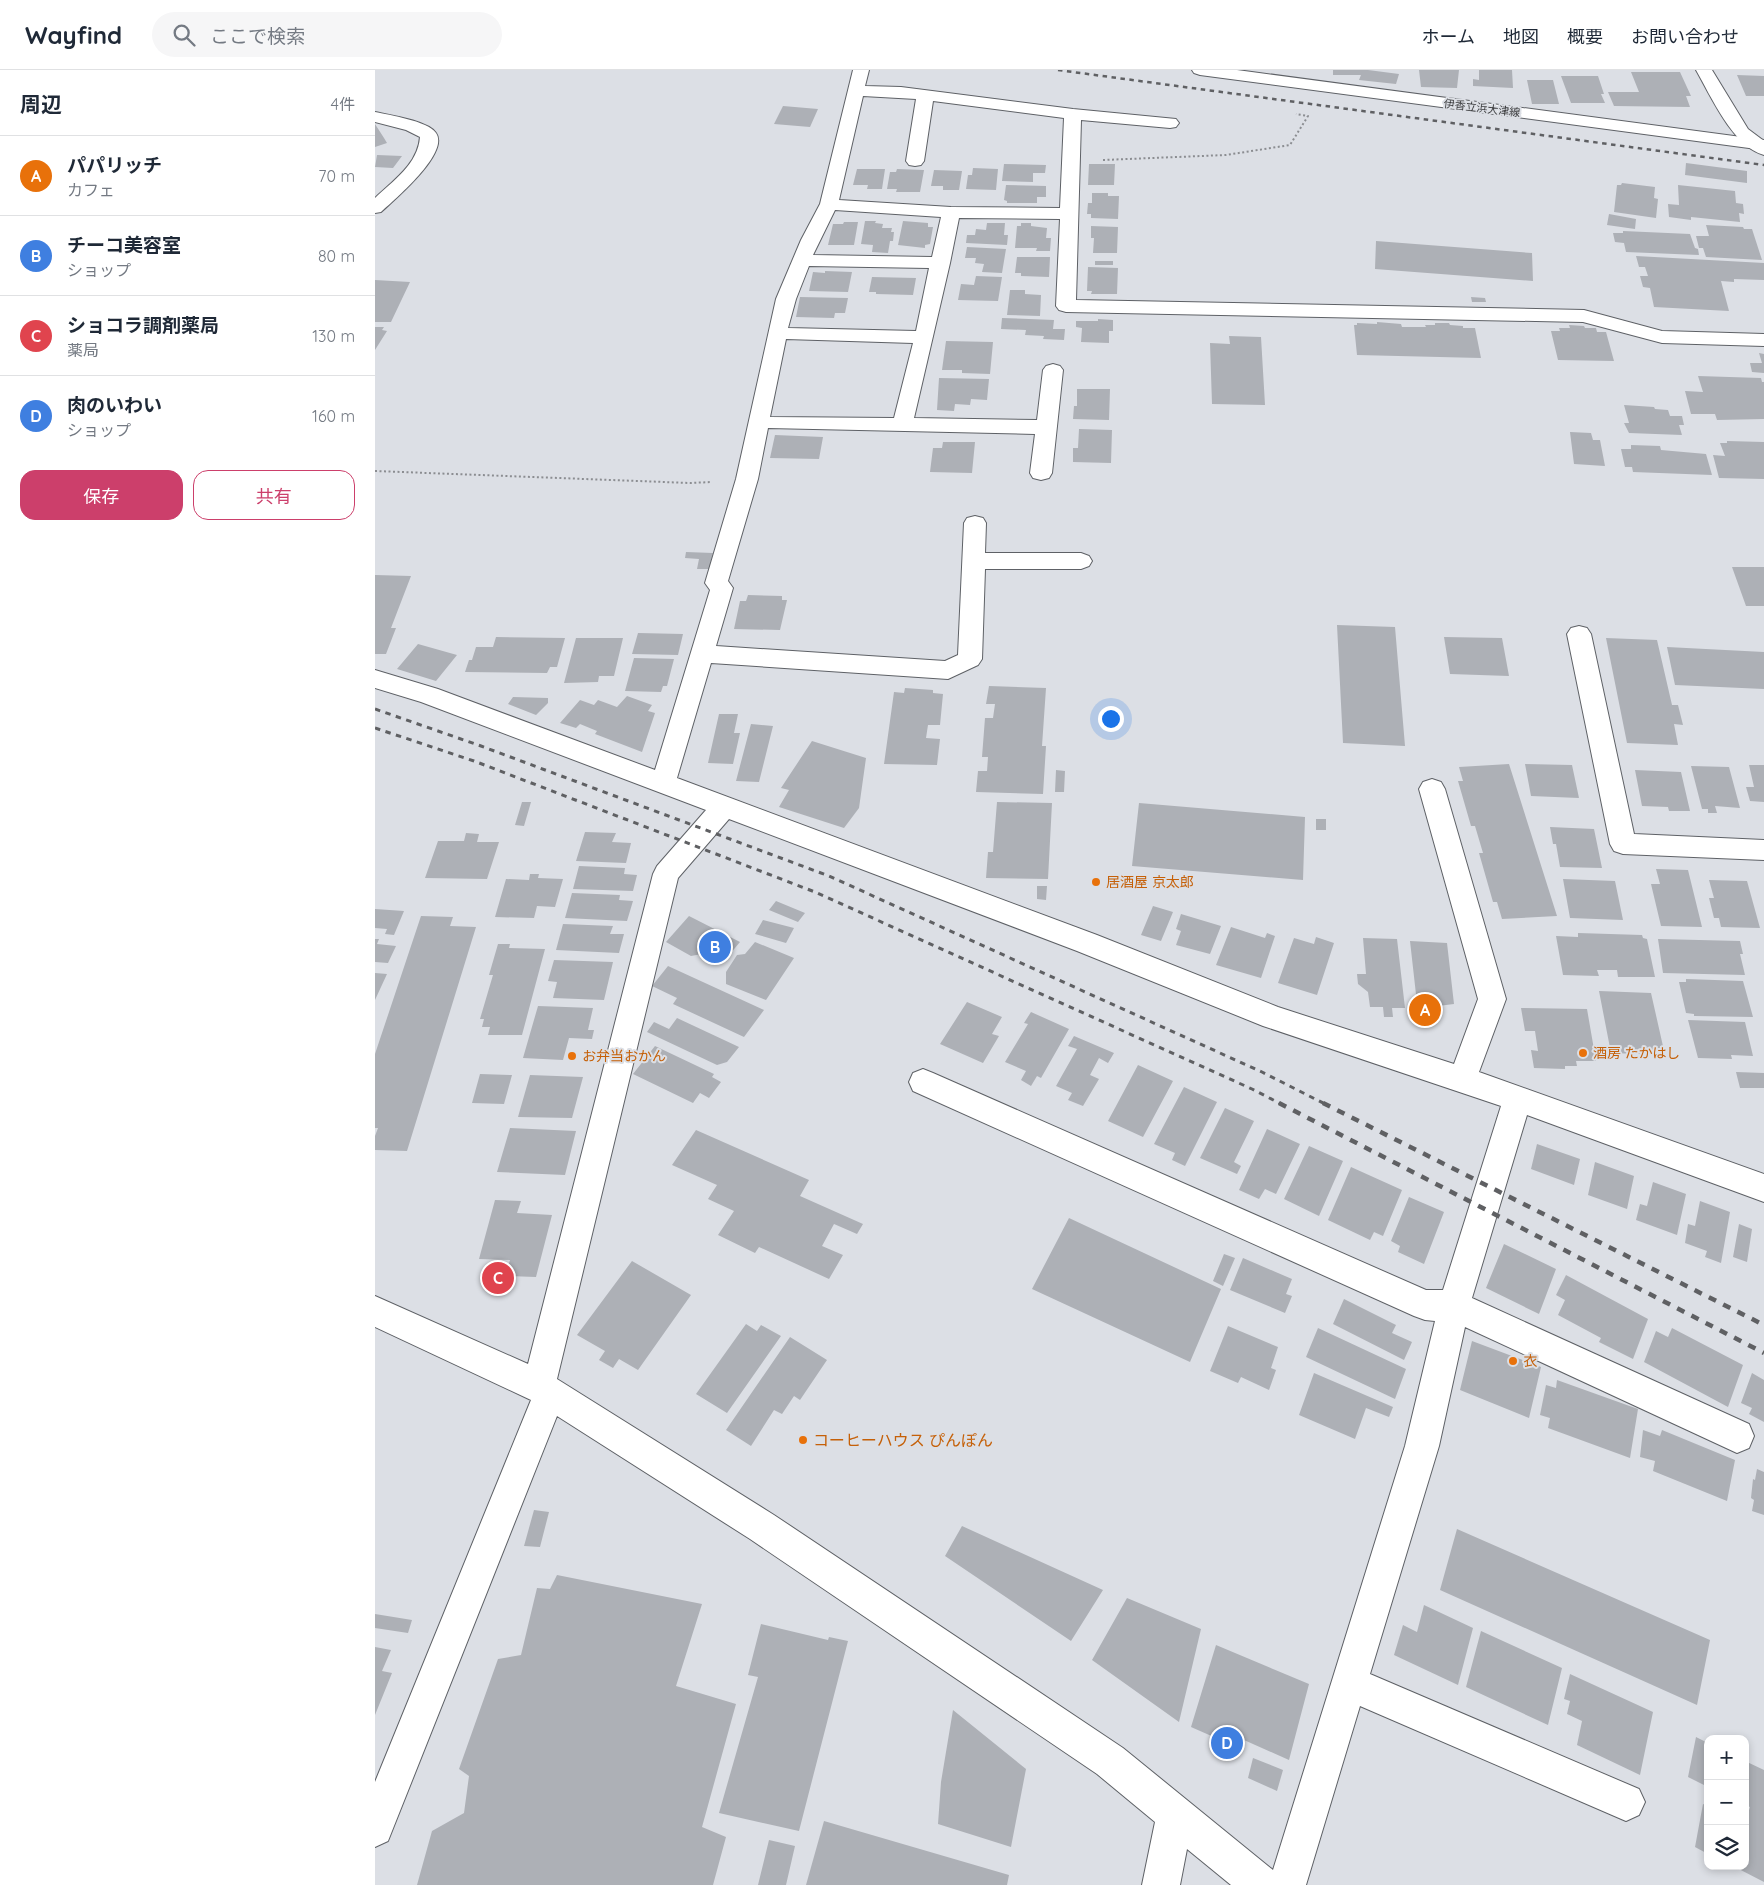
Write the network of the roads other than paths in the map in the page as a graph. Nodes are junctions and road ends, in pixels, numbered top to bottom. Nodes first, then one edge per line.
1 (861, 70) edge
2 (1200, 70) edge
3 (1704, 70) edge
4 (856, 91) junction
5 (925, 95) junction
6 (1073, 114) junction
7 (375, 117) edge
8 (1170, 123) dead end
9 (1762, 146) edge
10 (915, 161) dead end
11 (837, 204) dead end
12 (375, 208) edge
13 (951, 212) junction
14 (1068, 214) junction
15 (813, 261) dead end
16 (941, 264) junction
17 (789, 334) dead end
18 (924, 336) junction
19 (1764, 340) edge
20 (1053, 370) dead end
21 (774, 423) dead end
22 (903, 425) junction
23 (1047, 428) junction
24 (1041, 473) dead end
25 (975, 523) dead end
26 (973, 561) junction
27 (1081, 561) dead end
28 (1579, 634) dead end
29 (702, 654) junction
30 (375, 679) edge
31 (663, 784) junction
32 (1432, 789) dead end
33 (723, 807) junction
34 (1764, 850) edge
35 (1462, 1080) junction
36 (923, 1082) dead end
37 (1517, 1100) junction
38 (1764, 1188) edge
39 (1454, 1306) junction
40 (375, 1311) edge
41 (544, 1390) junction
42 (1737, 1436) dead end
43 (1349, 1683) junction
44 (1627, 1802) dead end
45 (1175, 1814) junction
46 (375, 1828) edge
47 (1161, 1885) edge
48 (1261, 1885) edge
49 (1287, 1885) edge

1 - 4 street
2 - 9 street, 伊香立浜大津線
3 - 9 street
4 - 5 street
4 - 29 street
5 - 6 street
5 - 10 street
6 - 8 street
6 - 14 street
7 - 12 street
11 - 13 street
13 - 14 street
13 - 16 street
14 - 19 street
15 - 16 street
16 - 18 street
17 - 18 street
18 - 22 street
20 - 23 street
21 - 22 street
22 - 23 street
23 - 24 street
25 - 26 street
26 - 27 street
26 - 29 street
28 - 34 street
29 - 31 street
30 - 31 street
31 - 33 street
32 - 35 street
33 - 35 street
33 - 41 street
35 - 37 street
36 - 39 street
37 - 38 street
37 - 39 street
39 - 42 street
39 - 43 street
40 - 41 street
41 - 45 street
41 - 46 street
43 - 44 street
43 - 49 street
45 - 47 street
45 - 48 street

